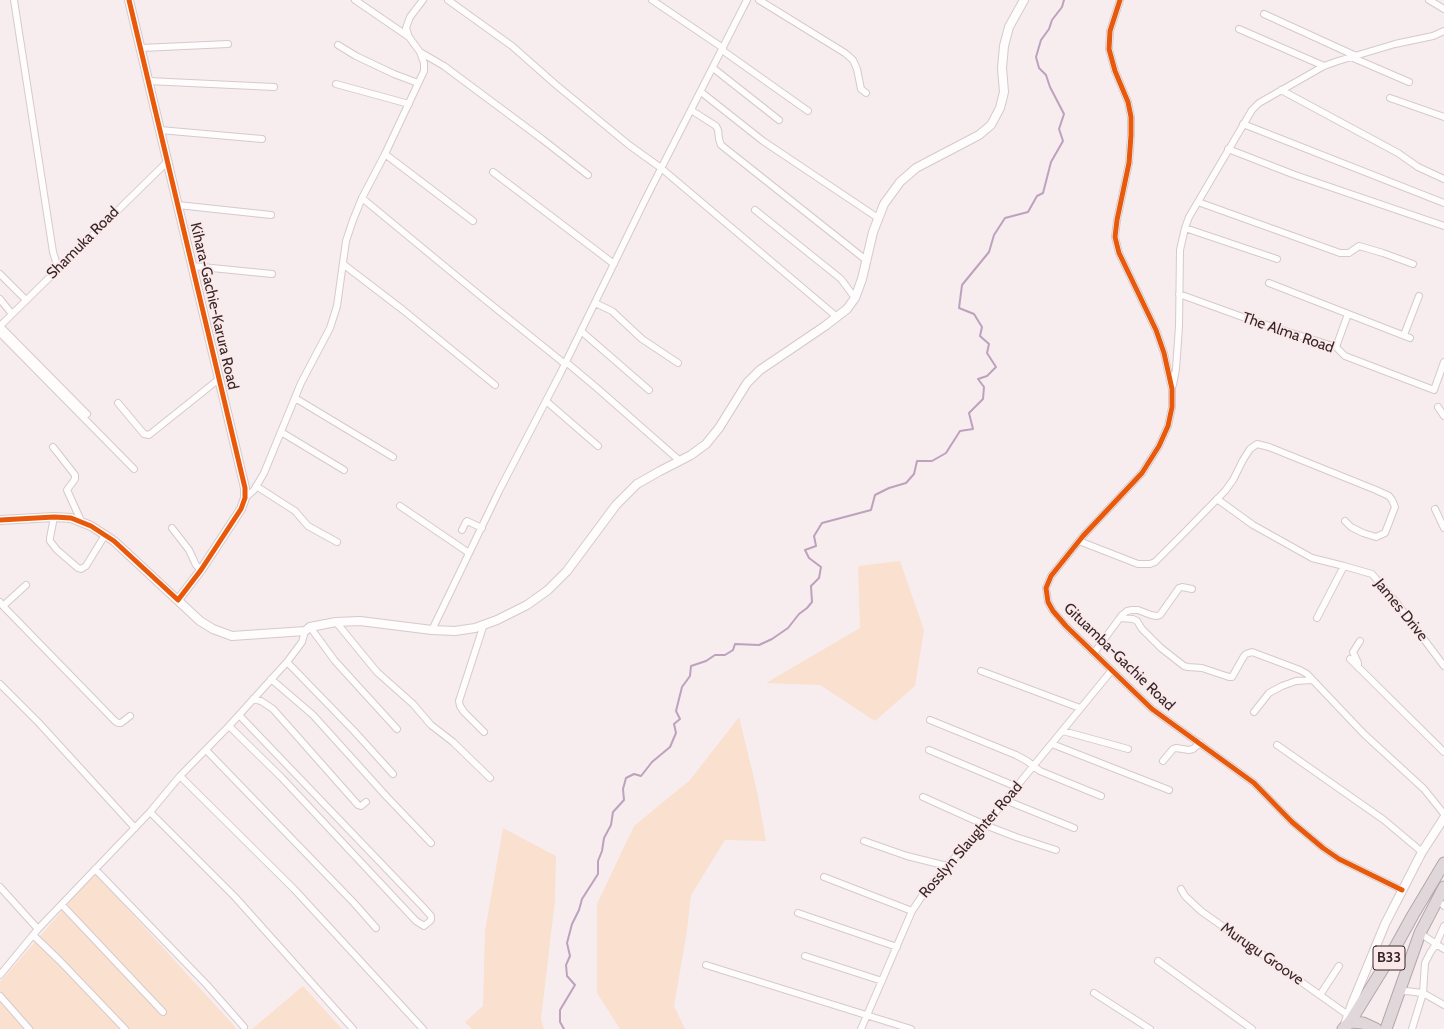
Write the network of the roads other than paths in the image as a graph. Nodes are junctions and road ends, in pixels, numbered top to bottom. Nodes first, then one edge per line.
1 (14, 0) edge
2 (131, 0) edge
3 (355, 0) edge
4 (423, 0) edge
5 (448, 0) edge
6 (652, 0) edge
7 (747, 0) edge
8 (759, 0) edge
9 (1024, 0) edge
10 (1120, 0) edge
11 (1429, 0) edge
12 (1444, 9) edge
13 (1264, 14) dead end
14 (1239, 29) dead end
15 (1444, 31) edge
16 (409, 38) junction
17 (228, 44) dead end
18 (338, 45) dead end
19 (141, 48) junction
20 (723, 49) junction
21 (420, 52) junction
22 (1353, 56) junction
23 (1324, 66) junction
24 (713, 68) junction
25 (148, 81) junction
26 (1409, 82) dead end
27 (418, 83) junction
28 (336, 84) dead end
29 (274, 87) dead end
30 (1281, 90) junction
31 (700, 92) junction
32 (866, 93) dead end
33 (1390, 98) dead end
34 (409, 104) junction
35 (691, 110) junction
36 (808, 111) dead end
37 (1444, 117) edge
38 (779, 120) dead end
39 (1243, 124) junction
40 (160, 130) junction
41 (262, 139) dead end
42 (1228, 149) junction
43 (385, 154) junction
44 (168, 162) junction
45 (661, 168) junction
46 (493, 172) dead end
47 (588, 175) dead end
48 (1444, 179) edge
49 (362, 198) junction
50 (1198, 202) junction
51 (1444, 204) edge
52 (178, 205) junction
53 (755, 210) dead end
54 (271, 216) dead end
55 (878, 218) junction
56 (473, 221) dead end
57 (1444, 226) edge
58 (1185, 228) junction
59 (1277, 259) dead end
60 (866, 260) junction
61 (343, 264) junction
62 (614, 264) junction
63 (1413, 264) dead end
64 (192, 266) junction
65 (58, 268) junction
66 (0, 274) edge
67 (272, 274) dead end
68 (1269, 283) dead end
69 (1179, 294) junction
70 (1419, 296) dead end
71 (855, 298) junction
72 (0, 299) edge
73 (26, 300) junction
74 (595, 303) junction
75 (12, 314) junction
76 (1348, 314) junction
77 (837, 317) junction
78 (0, 326) edge
79 (581, 331) junction
80 (0, 334) edge
81 (1404, 335) junction
82 (1410, 338) dead end
83 (1336, 347) junction
84 (1444, 362) edge
85 (565, 363) junction
86 (678, 363) dead end
87 (220, 379) junction
88 (495, 384) dead end
89 (1172, 389) junction
90 (649, 390) dead end
91 (295, 398) junction
92 (546, 401) junction
93 (118, 403) dead end
94 (1438, 407) dead end
95 (87, 414) dead end
96 (1444, 416) edge
97 (281, 432) junction
98 (598, 446) dead end
99 (52, 447) dead end
100 (393, 457) dead end
101 (680, 461) junction
102 (134, 469) dead end
103 (344, 470) dead end
104 (256, 486) junction
105 (244, 498) junction
106 (1217, 499) junction
107 (400, 506) dead end
108 (1435, 509) dead end
109 (54, 517) junction
110 (0, 520) edge
111 (1345, 521) dead end
112 (82, 523) junction
113 (172, 528) dead end
114 (482, 528) junction
115 (1444, 528) edge
116 (462, 530) dead end
117 (104, 535) junction
118 (1079, 541) junction
119 (337, 542) dead end
120 (469, 553) junction
121 (1344, 566) junction
122 (201, 570) junction
123 (26, 585) dead end
124 (1192, 590) dead end
125 (178, 600) junction
126 (2, 604) edge
127 (1120, 618) junction
128 (1317, 618) dead end
129 (336, 622) junction
130 (484, 624) junction
131 (307, 629) junction
132 (432, 630) junction
133 (1360, 641) dead end
134 (1094, 653) junction
135 (1350, 659) dead end
136 (287, 662) junction
137 (1444, 666) edge
138 (1358, 667) junction
139 (1112, 670) junction
140 (982, 671) dead end
141 (272, 679) junction
142 (1312, 680) junction
143 (0, 684) edge
144 (253, 699) junction
145 (1080, 708) junction
146 (1254, 712) dead end
147 (239, 715) junction
148 (130, 716) dead end
149 (930, 720) dead end
150 (229, 726) junction
151 (397, 729) dead end
152 (1063, 730) junction
153 (484, 732) dead end
154 (1200, 743) junction
155 (1052, 744) junction
156 (1277, 745) dead end
157 (1128, 749) dead end
158 (206, 750) junction
159 (929, 750) dead end
160 (1444, 752) edge
161 (1163, 760) dead end
162 (1034, 766) junction
163 (393, 774) dead end
164 (180, 776) junction
165 (490, 778) dead end
166 (1017, 786) junction
167 (1169, 790) dead end
168 (1101, 796) dead end
169 (923, 797) dead end
170 (1005, 800) junction
171 (366, 802) dead end
172 (150, 812) junction
173 (1444, 814) edge
174 (1444, 818) edge
175 (985, 825) junction
176 (135, 828) junction
177 (1074, 828) dead end
178 (864, 841) dead end
179 (431, 843) dead end
180 (1056, 850) dead end
181 (1422, 852) junction
182 (1444, 863) edge
183 (947, 866) junction
184 (95, 869) junction
185 (824, 876) dead end
186 (0, 887) edge
187 (1444, 887) edge
188 (1181, 889) dead end
189 (1402, 890) junction
190 (1441, 903) edge
191 (62, 905) junction
192 (912, 911) junction
193 (798, 913) dead end
194 (1444, 926) edge
195 (376, 928) dead end
196 (38, 929) junction
197 (1420, 933) junction
198 (33, 935) junction
199 (1436, 944) junction
200 (897, 947) junction
201 (1444, 949) edge
202 (805, 956) dead end
203 (1158, 961) dead end
204 (706, 965) dead end
205 (1339, 966) dead end
206 (0, 975) edge
207 (882, 981) junction
208 (1398, 992) junction
209 (1094, 993) dead end
210 (1423, 993) junction
211 (1320, 995) junction
212 (0, 996) edge
213 (1444, 1005) edge
214 (163, 1012) dead end
215 (867, 1015) junction
216 (1346, 1024) edge
217 (244, 1027) dead end
218 (29, 1029) edge
219 (125, 1029) edge
220 (353, 1029) edge
221 (423, 1029) edge
222 (861, 1029) edge
223 (911, 1029) edge
224 (1150, 1029) edge
225 (1252, 1029) edge
226 (1376, 1029) edge
227 (1386, 1029) edge
228 (1412, 1029) edge

1 - 65 street
2 - 19 main road, Kihara-Gachie-Karura Road
3 - 16 street
4 - 16 street
5 - 45 street
6 - 20 street
7 - 20 street
8 - 32 street
9 - 55 main road
10 - 89 street, Gituamba-Gachie Road
11 - 12 street
13 - 22 street
14 - 23 street
15 - 22 street
16 - 21 street
17 - 19 street
18 - 27 street
19 - 25 main road, Kihara-Gachie-Karura Road
20 - 24 street
20 - 36 street
21 - 27 street
21 - 47 street
22 - 23 street
22 - 26 street
23 - 30 street
24 - 31 street
24 - 38 street
25 - 29 street
25 - 40 main road, Kihara-Gachie-Karura Road
27 - 34 street
28 - 34 street
30 - 39 street
30 - 48 street
31 - 35 street
31 - 55 street
33 - 37 street
34 - 43 street
35 - 45 street
35 - 60 street
39 - 42 street
39 - 51 street
40 - 41 street
40 - 44 main road, Kihara-Gachie-Karura Road
42 - 50 street
42 - 57 street
43 - 49 street
43 - 56 street
44 - 52 main road, Kihara-Gachie-Karura Road
44 - 65 street, Shamuka Road
45 - 62 street
45 - 77 street
46 - 62 street
49 - 61 street
49 - 85 street
50 - 58 street
50 - 63 street
52 - 54 street
52 - 64 main road, Kihara-Gachie-Karura Road
53 - 71 street
55 - 60 main road
58 - 59 street
58 - 69 street
60 - 71 main road
61 - 88 street
61 - 91 street
62 - 74 street
64 - 67 street
64 - 87 main road, Kihara-Gachie-Karura Road
65 - 73 street, Shamuka Road
66 - 73 street
68 - 76 street
69 - 83 street, The Alma Road
69 - 89 street
70 - 81 street
71 - 77 main road
72 - 75 street
73 - 75 street, Shamuka Road
74 - 79 street
74 - 86 street
75 - 78 street, Shamuka Road
76 - 81 street
76 - 83 street
77 - 101 main road
78 - 95 street
79 - 85 street
79 - 90 street
80 - 102 street
81 - 82 street
83 - 84 street, The Alma Road
85 - 92 street
85 - 101 street
87 - 93 street
87 - 105 main road, Kihara-Gachie-Karura Road
89 - 118 street, Gituamba-Gachie Road
91 - 97 street
91 - 100 street
92 - 98 street
92 - 114 street
94 - 96 street
97 - 103 street
97 - 104 street
99 - 112 street
101 - 130 main road
104 - 105 street
104 - 119 street
105 - 122 main road, Kihara-Gachie-Karura Road
106 - 111 street
106 - 118 street
106 - 121 street
107 - 120 street
108 - 115 street
109 - 110 main road
109 - 112 main road
109 - 117 street
112 - 117 main road
113 - 122 street
114 - 116 street
114 - 120 street
117 - 125 main road
118 - 134 street, Gituamba-Gachie Road
120 - 132 street
121 - 128 street
121 - 137 street, James Drive
122 - 125 main road, Kihara-Gachie-Karura Road
123 - 126 street
124 - 127 street
125 - 131 main road
126 - 148 street
127 - 134 street
127 - 142 street
129 - 131 main road
129 - 132 main road
129 - 165 street
130 - 132 main road
130 - 153 street
131 - 136 street
131 - 151 street
133 - 138 street
134 - 139 street, Gituamba-Gachie Road
135 - 138 street
136 - 141 street
136 - 163 street
138 - 160 street
139 - 145 street, Rosslyn Slaughter Road
139 - 154 street, Gituamba-Gachie Road
140 - 145 street
141 - 144 street
141 - 179 street
142 - 146 street
142 - 173 street
143 - 176 street
144 - 147 street
144 - 171 street
145 - 152 street, Rosslyn Slaughter Road
147 - 150 street
147 - 150 street
149 - 162 street
150 - 158 street
152 - 155 street, Rosslyn Slaughter Road
152 - 157 street
154 - 161 street
154 - 189 street, Gituamba-Gachie Road
155 - 162 street, Rosslyn Slaughter Road
155 - 167 street
156 - 181 street
158 - 164 street
158 - 195 street
159 - 166 street
162 - 166 street, Rosslyn Slaughter Road
162 - 168 street
164 - 172 street
164 - 221 street
166 - 170 street, Rosslyn Slaughter Road
169 - 175 street
170 - 175 street, Rosslyn Slaughter Road
170 - 177 street
172 - 176 street
172 - 220 street
174 - 181 main road
175 - 180 street
175 - 183 street, Rosslyn Slaughter Road
176 - 184 street
178 - 183 street
181 - 189 main road
182 - 216 highway, B33
183 - 192 street, Rosslyn Slaughter Road
184 - 191 street
184 - 217 street
185 - 192 street
186 - 196 street
187 - 190 highway, B33
188 - 211 street, Murugu Groove
189 - 216 main road
190 - 197 highway, B33
191 - 196 street
191 - 214 street
192 - 200 street, Rosslyn Slaughter Road
193 - 200 street
194 - 199 street
196 - 198 street
197 - 199 street
197 - 208 highway, B33
198 - 206 street
198 - 219 street
199 - 201 street
199 - 210 street
200 - 207 street, Rosslyn Slaughter Road
202 - 207 street
203 - 225 street
204 - 215 street
205 - 211 street
207 - 215 street, Rosslyn Slaughter Road
208 - 210 street
208 - 227 highway, B33
209 - 224 street
210 - 213 street
210 - 228 street
211 - 216 street, Murugu Groove
212 - 218 street
215 - 222 street, Rosslyn Slaughter Road
215 - 223 street
216 - 226 highway

